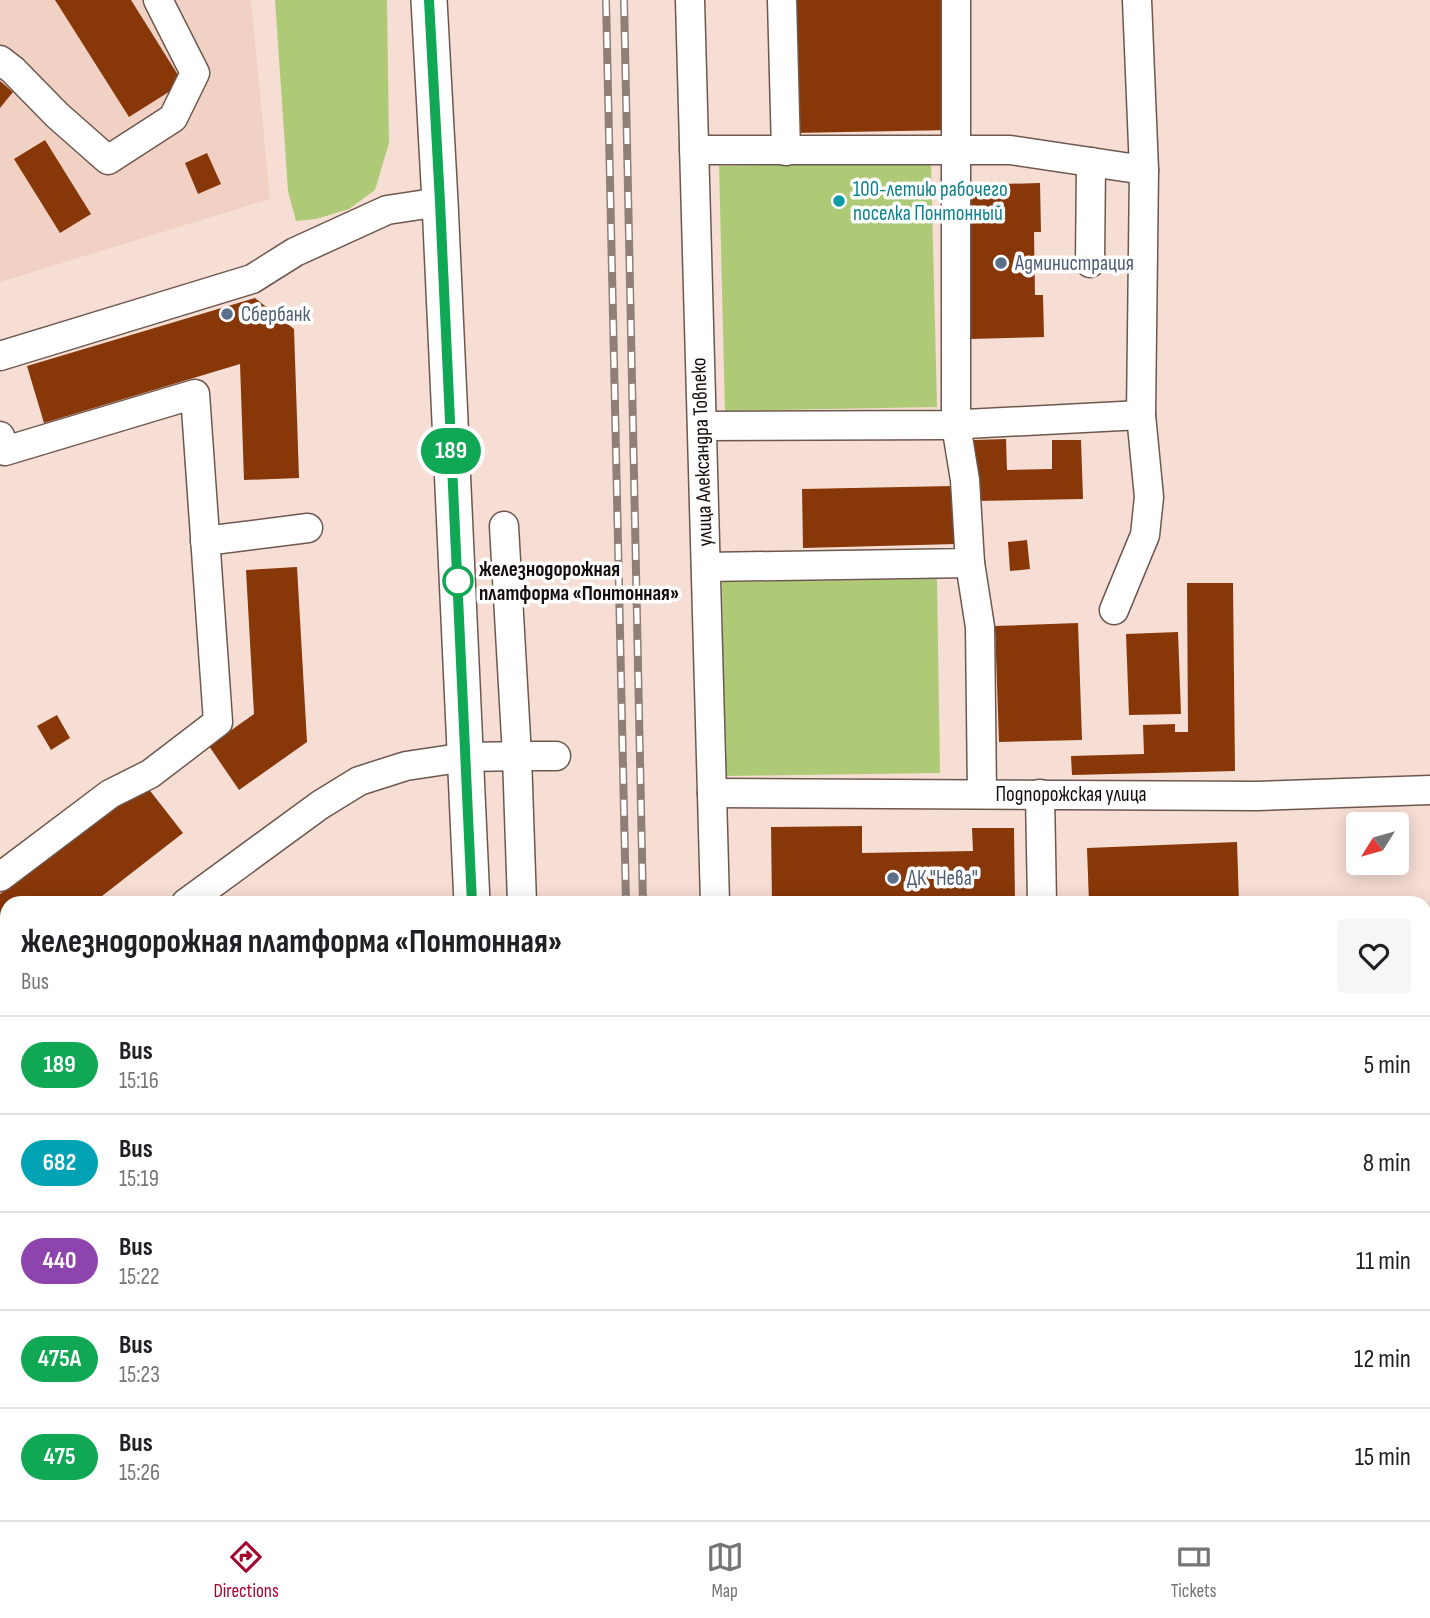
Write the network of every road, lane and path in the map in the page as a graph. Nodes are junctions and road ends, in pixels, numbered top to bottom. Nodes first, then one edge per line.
1 (158, 0) edge
2 (429, 0) edge
3 (690, 0) edge
4 (782, 0) edge
5 (956, 0) edge
6 (1137, 0) edge
7 (0, 60) edge
8 (958, 149) junction
9 (694, 150) junction
10 (786, 151) junction
11 (1091, 162) junction
12 (1144, 170) junction
13 (440, 202) junction
14 (1090, 263) dead end
15 (0, 356) edge
16 (1141, 415) junction
17 (956, 425) junction
18 (702, 426) junction
19 (0, 436) edge
20 (504, 526) dead end
21 (308, 527) dead end
22 (205, 541) junction
23 (970, 563) junction
24 (706, 567) junction
25 (1114, 610) dead end
26 (517, 756) junction
27 (556, 756) dead end
28 (466, 757) junction
29 (1430, 790) edge
30 (712, 793) junction
31 (982, 794) junction
32 (1041, 794) junction
33 (0, 877) edge
34 (196, 896) edge
35 (472, 896) edge
36 (522, 896) edge
37 (715, 896) edge
38 (1042, 896) edge

1 - 7 street
2 - 13 main road
3 - 9 street, улица Александра Товпеко
4 - 10 street
5 - 8 street
6 - 12 street
8 - 10 street
8 - 11 street
8 - 17 street
9 - 10 street
9 - 18 street, улица Александра Товпеко
11 - 12 street
11 - 14 street
12 - 16 street
13 - 15 street
13 - 28 main road
16 - 17 street
16 - 25 street
17 - 18 street
17 - 23 street
18 - 24 street, улица Александра Товпеко
19 - 22 street
20 - 26 street
21 - 22 street
22 - 33 street
23 - 24 street
23 - 31 street
24 - 30 street, улица Александра Товпеко
26 - 27 street
26 - 28 street
26 - 36 street
28 - 34 street
28 - 35 main road
29 - 32 street, Подпорожская улица
30 - 31 street, Подпорожская улица
30 - 37 street, улица Александра Товпеко
31 - 32 street, Подпорожская улица
32 - 38 street

